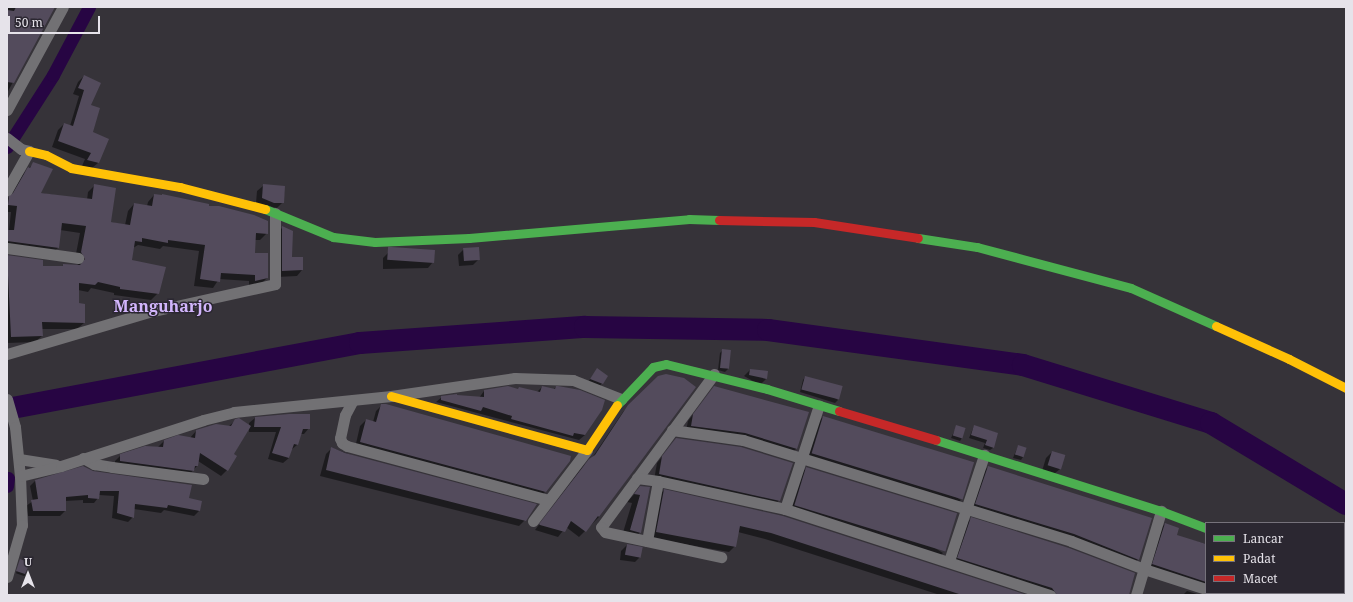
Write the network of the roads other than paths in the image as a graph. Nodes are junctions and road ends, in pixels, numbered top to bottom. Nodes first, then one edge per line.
1 (63, 7) edge
2 (7, 110) edge
3 (7, 138) edge
4 (25, 150) junction
5 (7, 190) edge
6 (275, 213) junction
7 (7, 248) edge
8 (78, 258) dead end
9 (7, 354) edge
10 (714, 374) junction
11 (1346, 388) edge
12 (392, 396) junction
13 (7, 399) edge
14 (621, 399) junction
15 (353, 400) junction
16 (820, 405) junction
17 (672, 430) junction
18 (586, 450) junction
19 (984, 455) junction
20 (802, 457) junction
21 (83, 458) junction
22 (19, 459) junction
23 (61, 466) junction
24 (20, 476) junction
25 (637, 478) junction
26 (203, 479) dead end
27 (658, 481) junction
28 (548, 500) junction
29 (967, 508) junction
30 (785, 509) junction
31 (1160, 512) junction
32 (533, 521) dead end
33 (1205, 528) edge
34 (647, 540) junction
35 (721, 557) dead end
36 (949, 561) junction
37 (1144, 569) junction
38 (7, 577) edge
39 (1205, 589) edge
40 (1050, 595) edge
41 (1136, 595) edge

1 - 2 street
3 - 4 street
4 - 5 street
4 - 6 street
6 - 9 street
6 - 11 street
7 - 8 street
10 - 14 street
10 - 16 street
10 - 17 street
12 - 14 street
12 - 15 street
12 - 18 street
13 - 22 street
14 - 18 street
15 - 21 street
15 - 28 street
16 - 19 street
16 - 20 street
17 - 20 street
17 - 25 street
18 - 28 street
19 - 29 street
19 - 31 street
20 - 29 street
20 - 30 street
21 - 23 street
21 - 26 street
22 - 23 street
22 - 24 street
23 - 24 street
24 - 38 street
25 - 27 street
25 - 34 street
27 - 30 street
27 - 34 street
28 - 32 street
29 - 36 street
29 - 37 street
30 - 36 street
31 - 33 street
31 - 37 street
34 - 35 street
36 - 40 street
37 - 39 street
37 - 41 street

